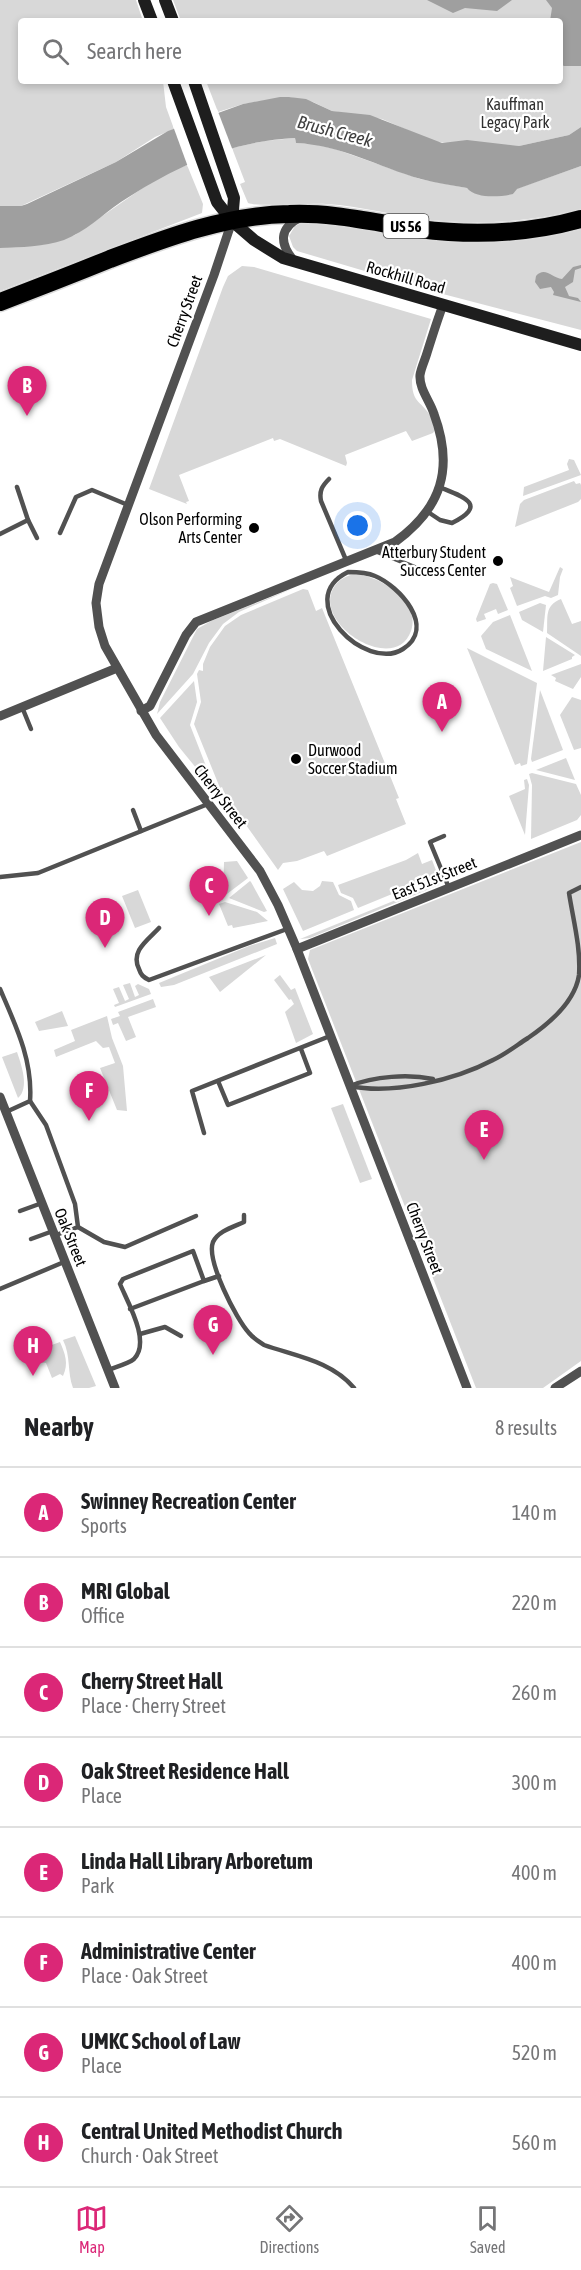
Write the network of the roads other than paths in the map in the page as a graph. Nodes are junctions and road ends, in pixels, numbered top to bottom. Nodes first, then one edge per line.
1 (144, 0) edge
2 (165, 0) edge
3 (151, 18) edge
4 (171, 18) edge
5 (174, 84) edge
6 (195, 84) edge
7 (306, 214) junction
8 (581, 219) edge
9 (232, 221) junction
10 (296, 262) junction
11 (0, 302) edge
12 (442, 305) junction
13 (581, 345) edge
14 (329, 479) dead end
15 (17, 487) dead end
16 (439, 487) junction
17 (128, 505) junction
18 (428, 512) junction
19 (28, 520) junction
20 (60, 533) dead end
21 (0, 534) edge
22 (37, 538) dead end
23 (375, 551) junction
24 (347, 567) junction
25 (422, 570) dead end
26 (117, 668) junction
27 (22, 707) junction
28 (141, 711) junction
29 (0, 716) edge
30 (32, 729) dead end
31 (208, 804) junction
32 (134, 810) dead end
33 (141, 831) junction
34 (581, 835) edge
35 (444, 836) dead end
36 (0, 877) edge
37 (581, 887) edge
38 (449, 888) junction
39 (159, 928) dead end
40 (289, 928) junction
41 (297, 949) junction
42 (0, 989) edge
43 (331, 1035) junction
44 (301, 1049) junction
45 (435, 1080) junction
46 (218, 1081) junction
47 (350, 1086) junction
48 (0, 1097) edge
49 (30, 1101) junction
50 (6, 1112) junction
51 (204, 1133) dead end
52 (42, 1203) junction
53 (20, 1211) dead end
54 (244, 1215) dead end
55 (196, 1216) dead end
56 (78, 1227) junction
57 (54, 1233) junction
58 (31, 1239) dead end
59 (65, 1261) junction
60 (219, 1276) junction
61 (204, 1281) junction
62 (0, 1288) edge
63 (130, 1310) junction
64 (140, 1334) junction
65 (181, 1336) dead end
66 (108, 1370) junction
67 (581, 1371) edge
68 (115, 1388) edge
69 (354, 1388) edge
70 (467, 1388) edge
71 (555, 1388) edge

1 - 3 main road
2 - 4 main road
5 - 9 main road, Rockhill Road
6 - 9 main road
7 - 8 highway, US 56
7 - 9 highway, US 56
7 - 10 street
9 - 10 main road, Rockhill Road
9 - 11 highway, US 56
9 - 17 street, Cherry Street
10 - 12 main road, Rockhill Road
12 - 13 main road, Rockhill Road
12 - 16 street
14 - 24 lane
15 - 19 lane
16 - 18 street
16 - 18 lane
17 - 20 lane
17 - 26 street, Cherry Street
18 - 23 street
19 - 21 lane
19 - 22 lane
23 - 24 street
23 - 25 lane
24 - 24 lane
24 - 28 street
26 - 27 street
26 - 28 street, Cherry Street
27 - 29 street
27 - 30 lane
28 - 31 street, Cherry Street
31 - 33 lane
31 - 40 street, Cherry Street
32 - 33 lane
33 - 36 lane
34 - 38 street, East 51st Street
35 - 38 lane
37 - 45 lane
38 - 41 street, East 51st Street
39 - 40 lane
40 - 41 street, Cherry Street
41 - 43 street, Cherry Street
42 - 49 lane
43 - 44 lane
43 - 47 street, Cherry Street
44 - 46 lane
44 - 46 lane
45 - 47 lane
45 - 47 lane
46 - 51 lane
47 - 70 street, Cherry Street
48 - 50 street, Oak Street
49 - 50 lane
49 - 56 lane
50 - 52 street, Oak Street
52 - 53 lane
52 - 57 street, Oak Street
54 - 60 lane
55 - 56 lane
56 - 57 lane
57 - 58 lane
57 - 59 street, Oak Street
59 - 62 lane
59 - 66 street, Oak Street
60 - 61 lane
60 - 69 lane
61 - 63 lane
61 - 63 lane
63 - 64 lane
64 - 65 lane
64 - 66 lane
66 - 68 street, Oak Street
67 - 71 street

